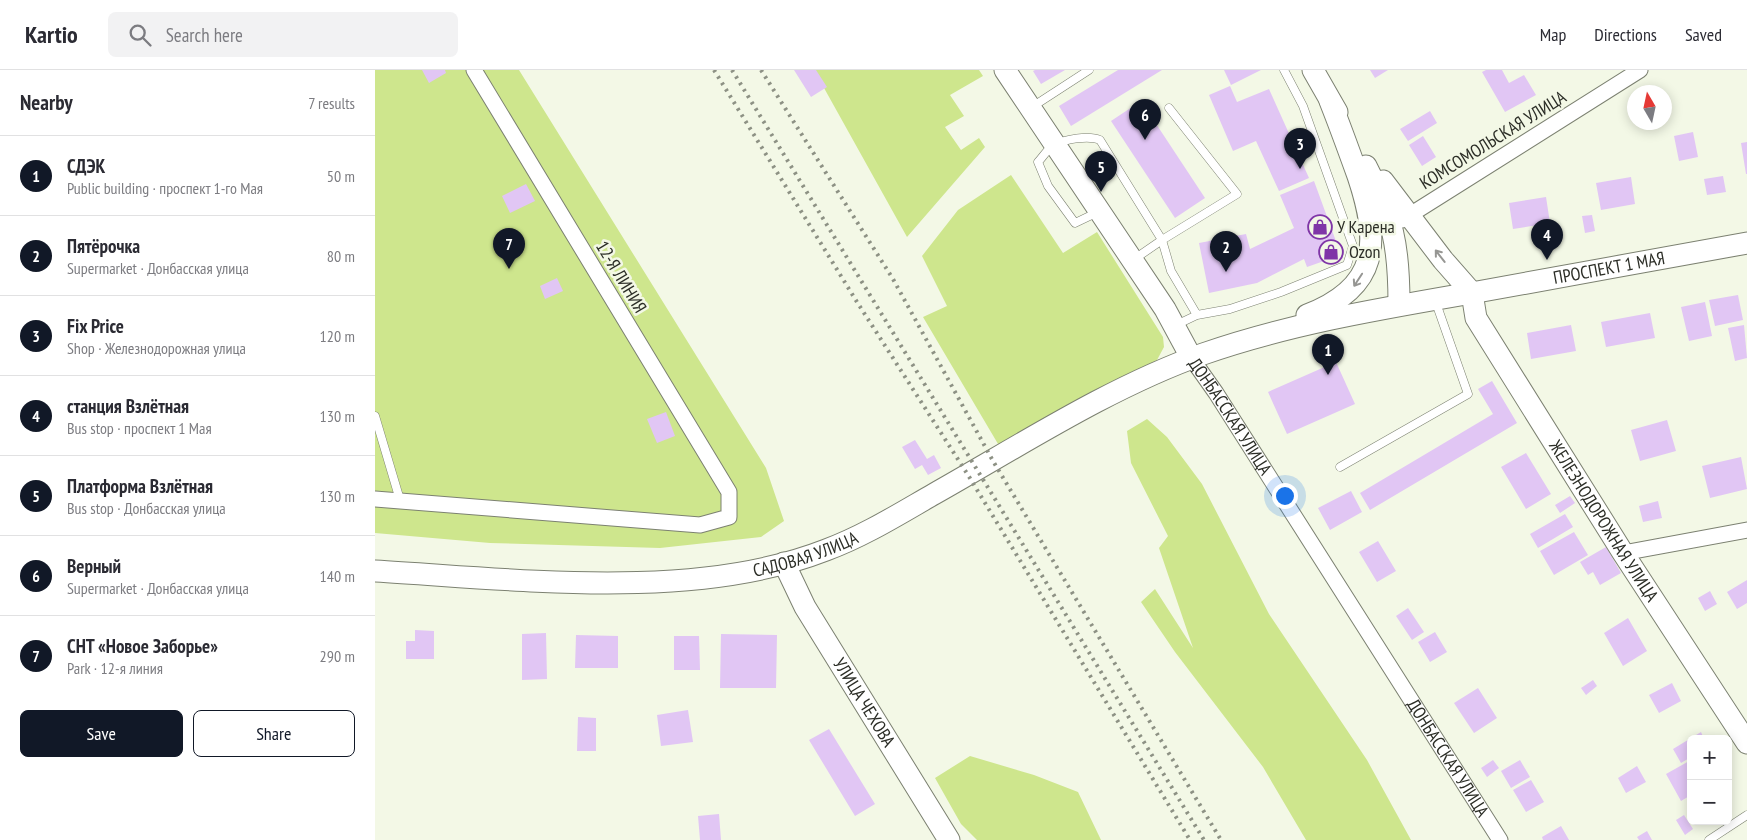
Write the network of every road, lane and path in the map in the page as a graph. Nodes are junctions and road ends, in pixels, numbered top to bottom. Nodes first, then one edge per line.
1 (474, 70) edge
2 (1005, 70) edge
3 (1089, 70) edge
4 (1284, 70) edge
5 (1313, 70) edge
6 (1640, 70) edge
7 (1330, 101) junction
8 (1029, 108) junction
9 (1169, 108) dead end
10 (1053, 145) junction
11 (1401, 222) junction
12 (1162, 240) junction
13 (1747, 242) edge
14 (1131, 262) junction
15 (1472, 292) junction
16 (1435, 298) junction
17 (1399, 304) junction
18 (1197, 315) junction
19 (1175, 326) junction
20 (1225, 347) junction
21 (1192, 358) junction
22 (375, 416) edge
23 (1340, 466) dead end
24 (375, 499) edge
25 (400, 500) junction
26 (1747, 530) edge
27 (1623, 552) junction
28 (784, 563) junction
29 (375, 571) edge
30 (1747, 743) edge
31 (1747, 815) edge
32 (949, 840) edge
33 (1500, 840) edge
34 (1709, 840) edge

1 - 25 street, 12-Я ЛИНИЯ
2 - 8 main road, ДОНБАССКАЯ УЛИЦА
3 - 8 lane
4 - 18 lane
5 - 7 main road
6 - 11 street, КОМСОМОЛЬСКАЯ УЛИЦА
7 - 11 main road
7 -> 20 main road
8 - 10 main road, ДОНБАССКАЯ УЛИЦА
9 - 12 lane
10 - 12 lane
10 - 14 main road, ДОНБАССКАЯ УЛИЦА
15 -> 11 main road
11 - 17 main road
12 - 14 lane
12 - 18 lane
13 - 15 main road, ПРОСПЕКТ 1 МАЯ
14 - 19 main road, ДОНБАССКАЯ УЛИЦА
15 - 16 main road, ПРОСПЕКТ 1 МАЯ
15 - 27 main road, ЖЕЛЕЗНОДОРОЖНАЯ УЛИЦА
16 - 17 main road, ПРОСПЕКТ 1 МАЯ
16 - 23 lane
17 - 20 main road, ПРОСПЕКТ 1 МАЯ
18 - 19 lane
19 - 21 main road, ДОНБАССКАЯ УЛИЦА
20 - 21 main road, САДОВАЯ УЛИЦА
21 - 28 main road, САДОВАЯ УЛИЦА
21 - 33 street, ДОНБАССКАЯ УЛИЦА
22 - 25 lane
24 - 25 street
26 - 27 street
27 - 30 main road, ЖЕЛЕЗНОДОРОЖНАЯ УЛИЦА
28 - 29 main road, САДОВАЯ УЛИЦА
28 - 32 main road, УЛИЦА ЧЕХОВА
31 - 34 lane

